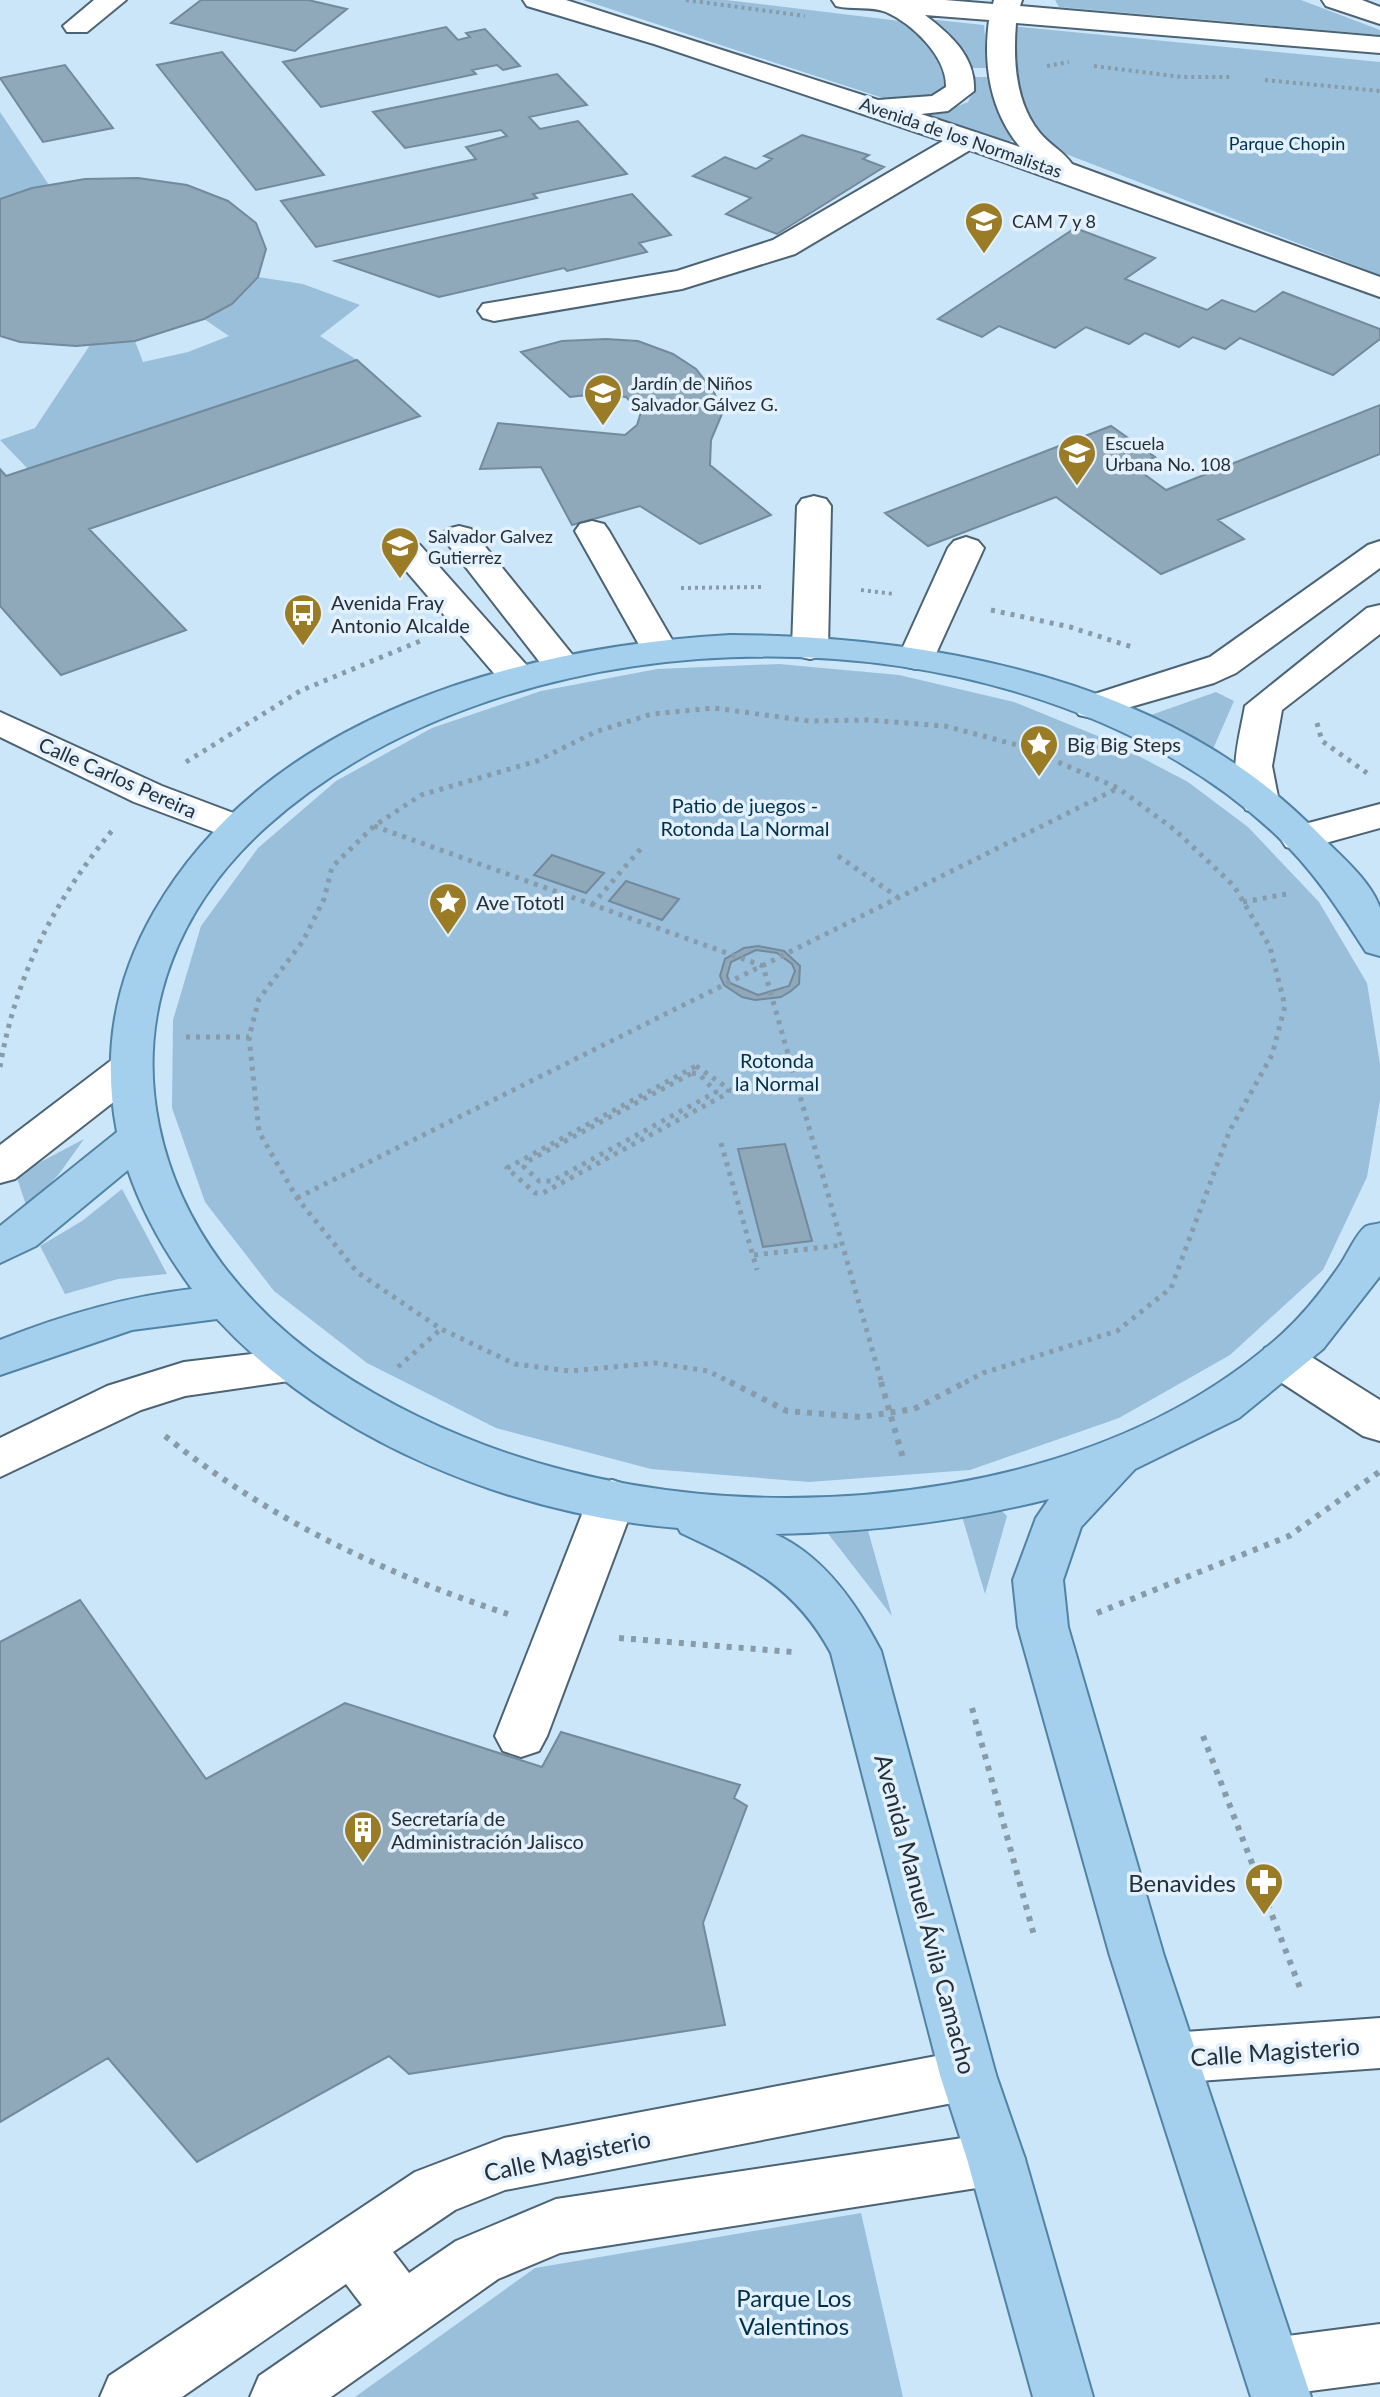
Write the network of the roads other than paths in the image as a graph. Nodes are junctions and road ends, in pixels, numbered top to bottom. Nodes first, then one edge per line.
1 (112, 0) edge
2 (537, 0) edge
3 (846, 0) edge
4 (1336, 0) edge
5 (894, 5) junction
6 (1006, 7) edge
7 (1380, 16) edge
8 (1066, 20) junction
9 (77, 26) dead end
10 (1380, 45) edge
11 (1380, 68) edge
12 (842, 98) junction
13 (956, 146) junction
14 (1078, 176) junction
15 (1211, 250) dead end
16 (1380, 288) edge
17 (494, 311) dead end
18 (814, 506) dead end
19 (592, 531) dead end
20 (459, 536) dead end
21 (966, 548) dead end
22 (408, 552) dead end
23 (1380, 552) edge
24 (1380, 616) edge
25 (810, 648) junction
26 (660, 650) junction
27 (916, 658) junction
28 (562, 666) junction
29 (517, 677) junction
30 (1092, 707) junction
31 (0, 723) edge
32 (1379, 799) edge
33 (1260, 802) junction
34 (238, 829) junction
35 (1300, 838) junction
36 (1380, 943) edge
37 (128, 1069) junction
38 (136, 1140) junction
39 (0, 1168) edge
40 (1380, 1239) edge
41 (0, 1247) edge
42 (224, 1302) junction
43 (0, 1358) edge
44 (1281, 1360) junction
45 (294, 1366) junction
46 (1380, 1423) edge
47 (1118, 1456) junction
48 (0, 1459) edge
49 (612, 1499) junction
50 (681, 1512) junction
51 (521, 1736) dead end
52 (1380, 2043) edge
53 (1171, 2058) junction
54 (968, 2075) junction
55 (996, 2159) junction
56 (353, 2246) junction
57 (402, 2312) junction
58 (1380, 2353) edge
59 (1276, 2382) edge
60 (130, 2397) edge
61 (280, 2397) edge
62 (1063, 2397) edge

1 - 9 street
2 - 12 street, Avenida de los Normalistas
3 - 5 street
4 - 7 street
5 - 6 street
5 - 12 street
6 - 8 street
6 - 14 street
8 - 10 street
8 - 11 street
12 - 13 street, Avenida de los Normalistas
13 - 14 street, Avenida de los Normalistas
13 - 15 street
13 - 17 street
14 - 16 street, Avenida de los Normalistas
18 - 25 street
19 - 26 street
20 - 28 street
21 - 27 street
22 - 29 street
23 - 30 street
24 - 33 street
25 - 26 main road
25 - 27 main road
26 - 28 main road
27 - 30 main road
28 - 29 main road
29 - 34 main road
30 - 33 main road
31 - 34 street, Calle Carlos Pereira
32 - 35 street
33 - 35 main road
34 - 37 main road
35 - 36 main road
37 - 38 main road
37 - 39 street
38 - 41 main road
38 - 42 main road
40 - 44 main road
42 - 43 main road
42 - 45 main road
44 - 46 street
44 - 47 main road
45 - 48 street
45 - 49 main road
47 - 50 main road
47 - 53 main road
49 - 50 main road
49 - 51 street
50 - 54 main road, Avenida Manuel Ávila Camacho
52 - 53 street, Calle Magisterio
53 - 59 main road
54 - 55 main road, Avenida Manuel Ávila Camacho
54 - 56 street, Calle Magisterio
55 - 57 street
55 - 62 main road, Avenida Manuel Ávila Camacho
56 - 57 street
56 - 60 street, Calle Magisterio
57 - 61 street
58 - 59 street

